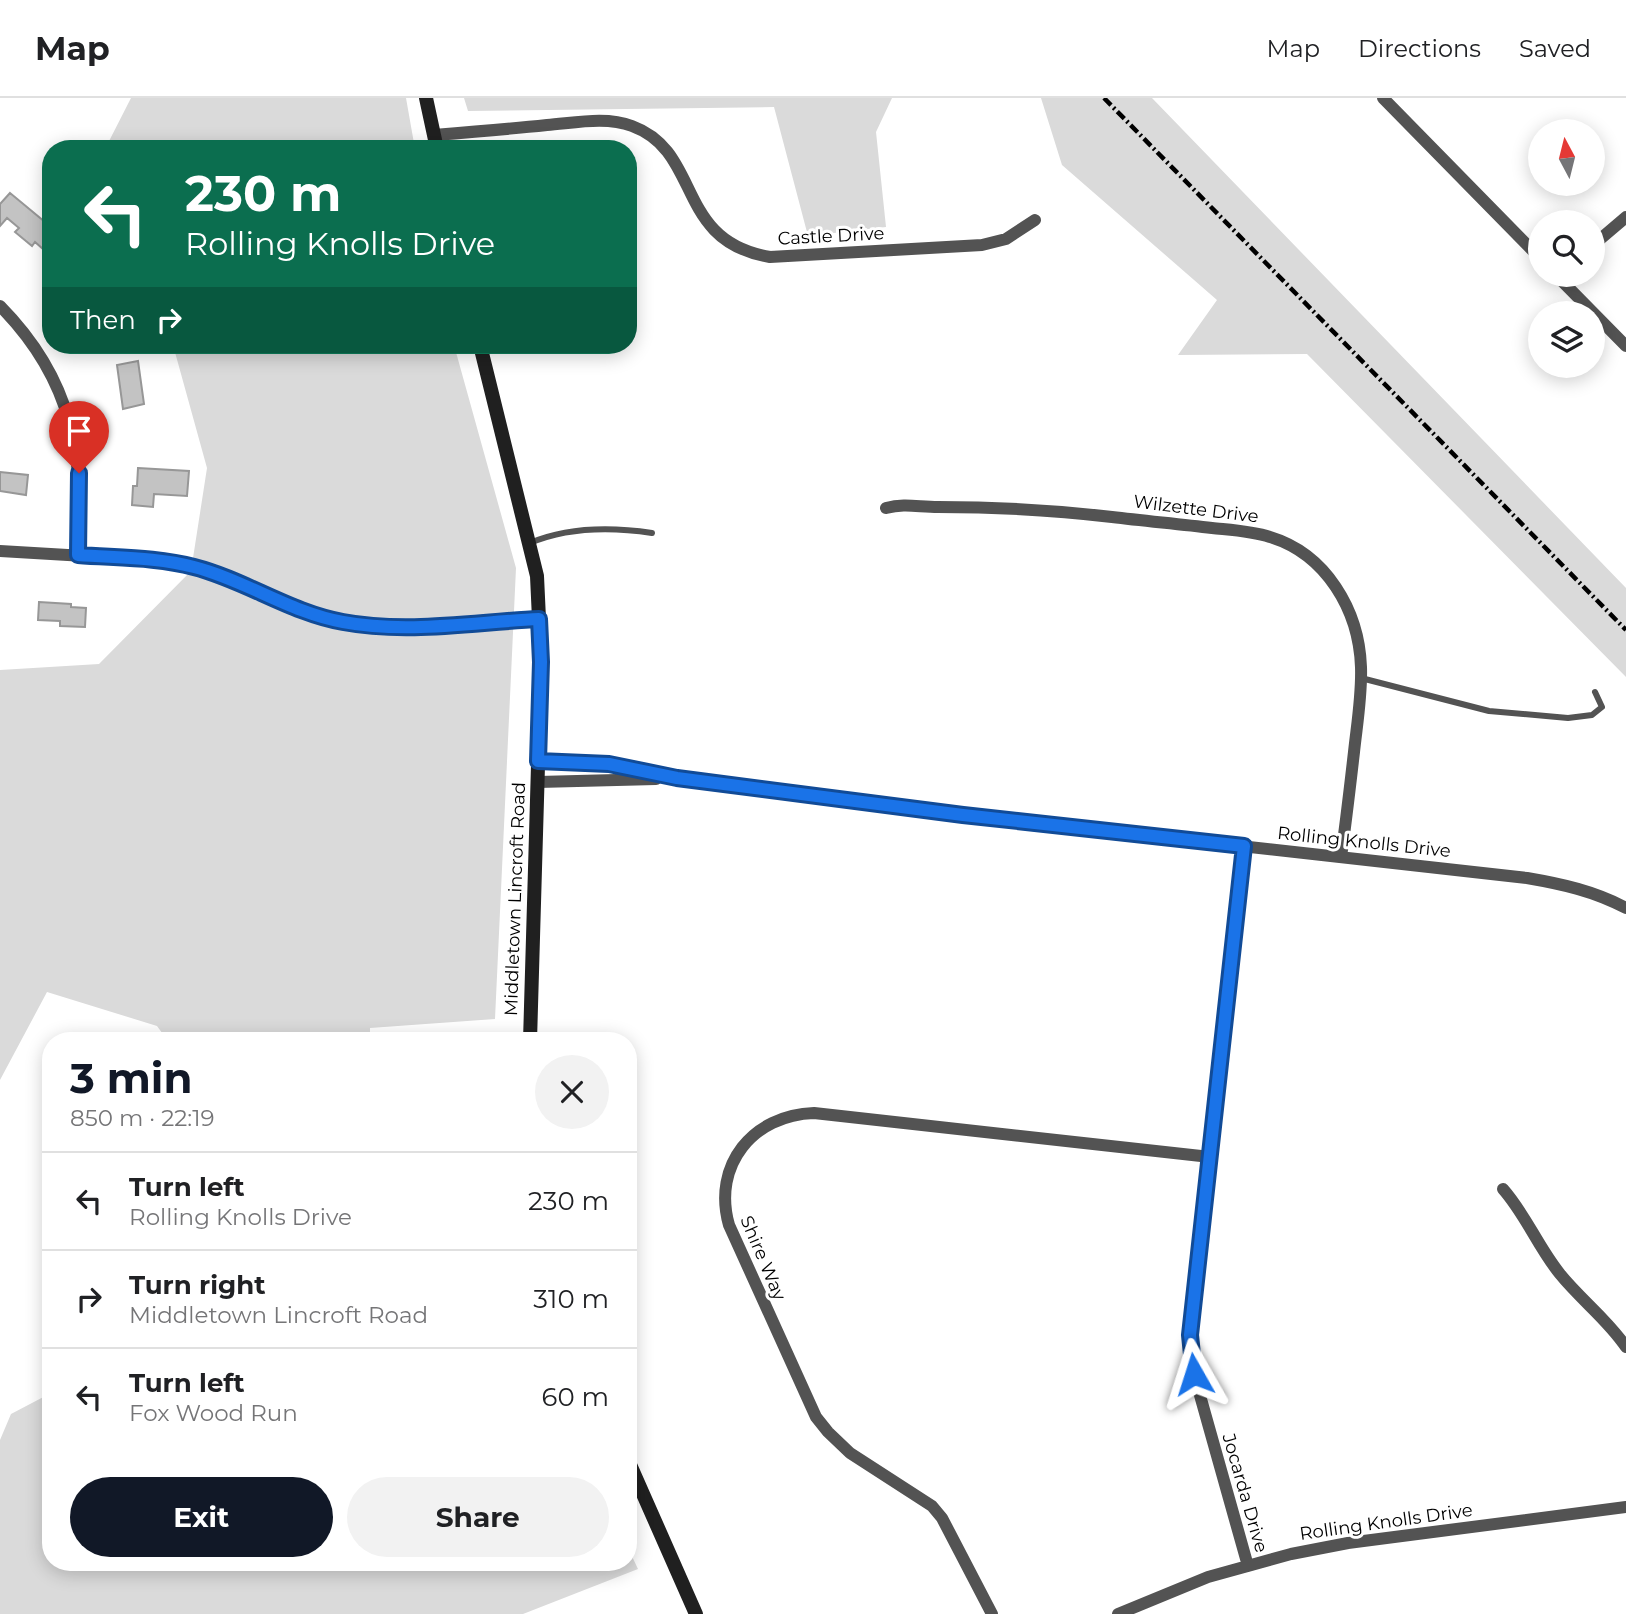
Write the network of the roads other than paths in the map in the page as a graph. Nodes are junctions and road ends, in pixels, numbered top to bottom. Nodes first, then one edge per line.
1 (426, 98) edge
2 (1383, 98) edge
3 (436, 140) edge
4 (451, 140) edge
5 (1626, 217) edge
6 (1035, 220) dead end
7 (1605, 235) edge
8 (1528, 246) edge
9 (1570, 287) edge
10 (0, 306) edge
11 (1626, 346) edge
12 (482, 354) edge
13 (886, 508) dead end
14 (652, 533) dead end
15 (530, 543) junction
16 (0, 551) edge
17 (78, 555) junction
18 (539, 619) junction
19 (1361, 678) junction
20 (1595, 692) dead end
21 (538, 761) junction
22 (677, 778) junction
23 (538, 782) junction
24 (1244, 846) junction
25 (1341, 857) junction
26 (1626, 908) edge
27 (530, 1032) edge
28 (1210, 1157) junction
29 (1503, 1189) dead end
30 (1626, 1347) edge
31 (637, 1480) edge
32 (1626, 1507) edge
33 (1248, 1566) junction
34 (696, 1614) edge
35 (992, 1614) edge
36 (1118, 1614) edge

1 - 3 main road
2 - 8 street
4 - 6 street, Castle Drive
5 - 7 street
9 - 11 street
10 - 17 street
12 - 15 main road, Middletown Lincroft Road
13 - 19 street, Wilzette Drive
14 - 15 lane
15 - 18 main road, Middletown Lincroft Road
16 - 17 street
17 - 18 street
18 - 21 main road, Middletown Lincroft Road
19 - 20 lane
19 - 25 street, Wilzette Drive
21 - 22 street, Rolling Knolls Drive
21 - 23 main road, Middletown Lincroft Road
22 - 23 street, Rolling Knolls Drive
22 - 24 street, Rolling Knolls Drive
23 - 27 main road, Middletown Lincroft Road
24 - 25 street, Rolling Knolls Drive
24 - 28 street, Jocarda Drive
25 - 26 street, Rolling Knolls Drive
28 - 33 street, Jocarda Drive
28 - 35 street, Shire Way
29 - 30 street
31 - 34 main road
32 - 33 street, Rolling Knolls Drive
33 - 36 street, Rolling Knolls Drive

